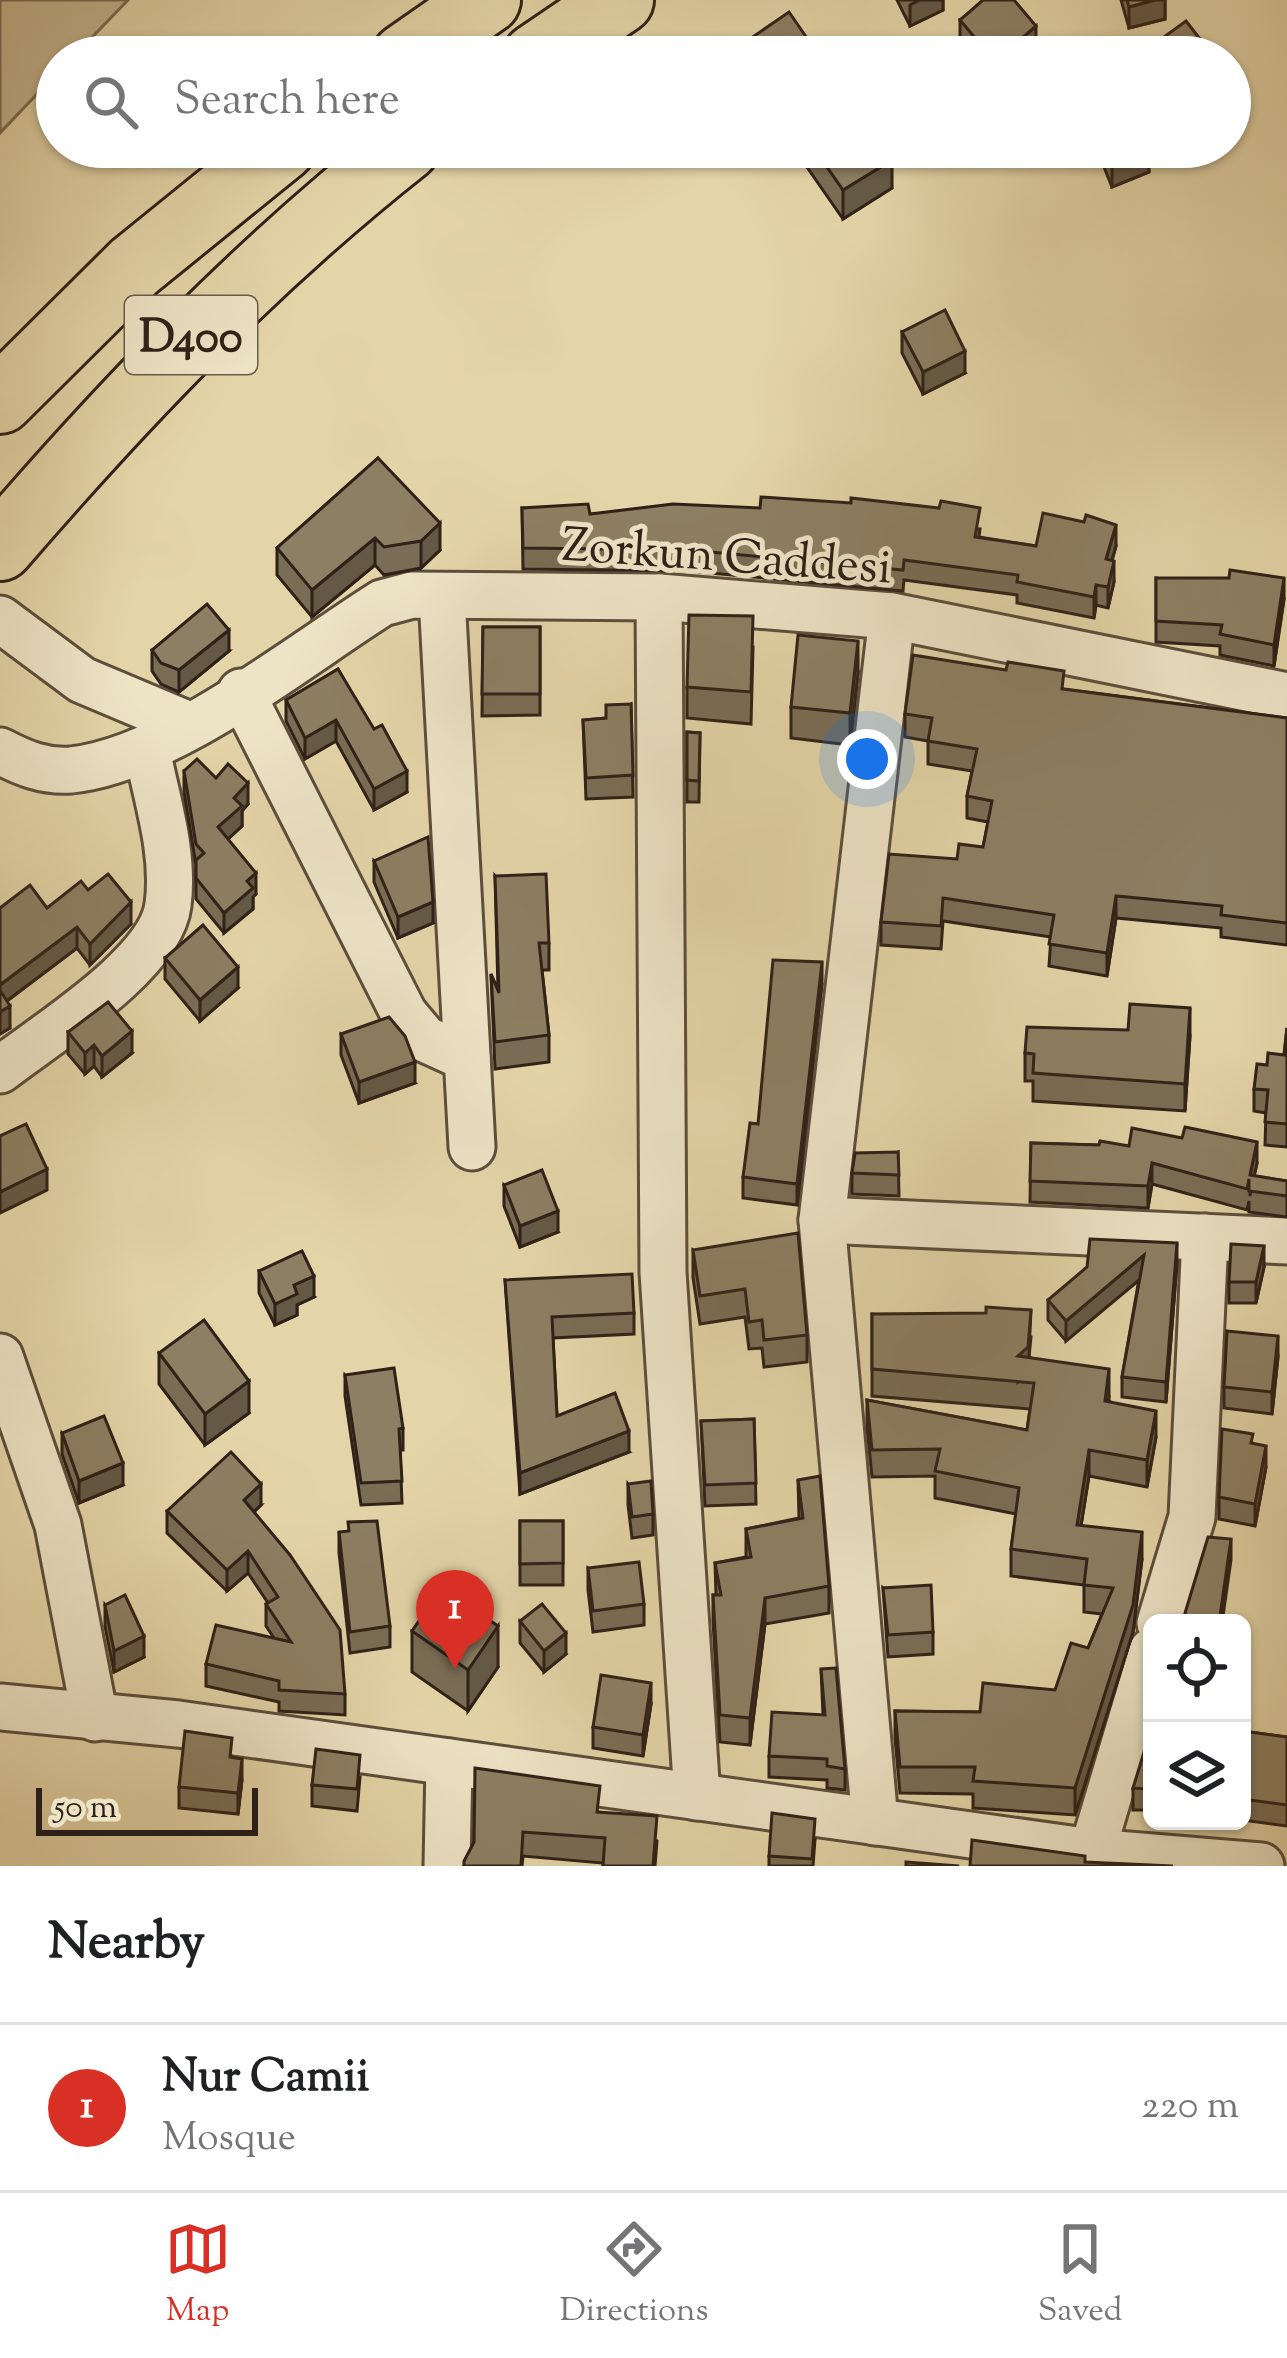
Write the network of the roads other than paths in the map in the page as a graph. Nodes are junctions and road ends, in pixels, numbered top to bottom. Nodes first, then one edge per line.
1 (488, 0) edge
2 (620, 0) edge
3 (436, 36) edge
4 (567, 36) edge
5 (256, 168) edge
6 (380, 168) edge
7 (0, 400) edge
8 (0, 547) edge
9 (442, 596) junction
10 (659, 597) junction
11 (892, 616) junction
12 (0, 619) edge
13 (241, 692) junction
14 (1287, 697) edge
15 (189, 725) junction
16 (147, 750) junction
17 (0, 751) edge
18 (467, 1058) junction
19 (0, 1070) edge
20 (472, 1147) dead end
21 (822, 1220) junction
22 (1205, 1237) junction
23 (1287, 1241) edge
24 (0, 1358) edge
25 (1163, 1614) edge
26 (1143, 1682) edge
27 (0, 1707) edge
28 (95, 1718) junction
29 (448, 1762) junction
30 (697, 1797) junction
31 (875, 1822) junction
32 (1092, 1852) junction
33 (447, 1866) edge
34 (1261, 1866) edge

1 - 3 highway
2 - 4 highway
5 - 7 highway, D400
6 - 8 highway, D400
9 - 10 street, Zorkun Caddesi
9 - 13 street, Zorkun Caddesi
9 - 18 street
10 - 11 street, Zorkun Caddesi
10 - 30 street
11 - 14 street, Zorkun Caddesi
11 - 21 street
12 - 15 street
13 - 15 street, Zorkun Caddesi
13 - 18 street
15 - 16 street, Zorkun Caddesi
16 - 17 street, Zorkun Caddesi
16 - 19 street
18 - 20 street
21 - 22 street
21 - 31 street
22 - 23 street
22 - 25 street
24 - 28 street
26 - 32 street
27 - 28 street
28 - 29 street
29 - 30 street
29 - 33 street
30 - 31 street
31 - 32 street
32 - 34 street

